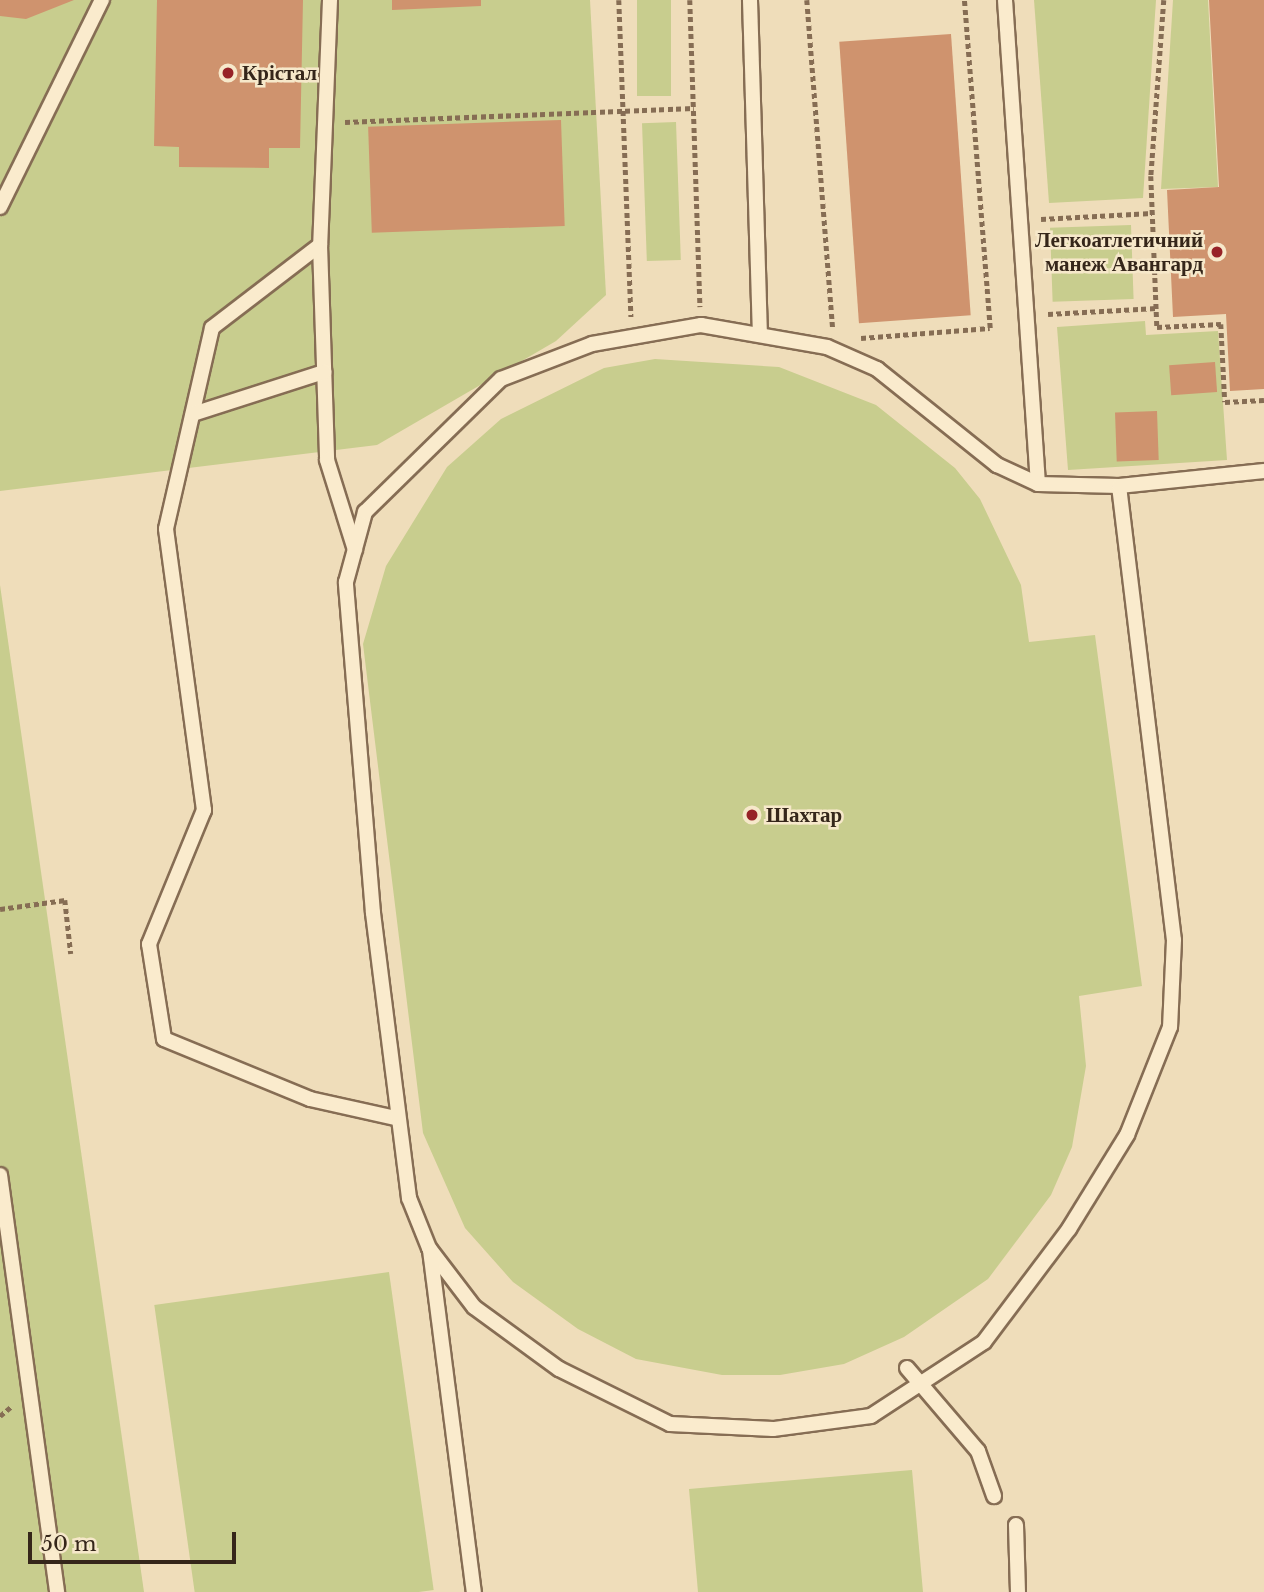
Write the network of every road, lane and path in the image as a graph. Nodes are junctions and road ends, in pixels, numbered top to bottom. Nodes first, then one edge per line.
1 (102, 0) edge
2 (330, 0) edge
3 (619, 0) edge
4 (690, 0) edge
5 (750, 0) edge
6 (807, 0) edge
7 (964, 0) edge
8 (1005, 0) edge
9 (1164, 0) edge
10 (694, 108) junction
11 (623, 111) junction
12 (325, 123) junction
13 (0, 207) edge
14 (1152, 213) junction
15 (1041, 219) dead end
16 (320, 245) junction
17 (1157, 308) junction
18 (1048, 314) dead end
19 (701, 325) junction
20 (760, 333) junction
21 (632, 336) junction
22 (847, 339) dead end
23 (834, 340) dead end
24 (324, 372) junction
25 (1264, 400) edge
26 (192, 414) junction
27 (1264, 471) edge
28 (1038, 484) junction
29 (1119, 486) junction
30 (355, 550) junction
31 (0, 909) edge
32 (71, 954) dead end
33 (396, 1118) junction
34 (0, 1175) edge
35 (429, 1248) junction
36 (906, 1368) dead end
37 (921, 1385) junction
38 (994, 1496) dead end
39 (1016, 1525) dead end
40 (57, 1592) edge
41 (474, 1592) edge
42 (1018, 1592) edge

1 - 13 lane
2 - 12 lane
3 - 11 path
4 - 10 path
5 - 20 lane
6 - 23 path
7 - 22 path
8 - 28 lane
9 - 14 path
10 - 11 path
10 - 19 path
11 - 12 path
11 - 21 path
12 - 16 lane
14 - 15 path
14 - 17 path
16 - 24 lane
16 - 26 lane
17 - 18 path
17 - 25 path
19 - 20 lane
19 - 21 lane
20 - 28 lane
21 - 30 lane
24 - 26 lane
24 - 30 lane
26 - 33 lane
27 - 29 lane
28 - 29 lane
29 - 37 lane
30 - 33 lane
31 - 32 path
33 - 35 lane
34 - 40 lane
35 - 37 lane
35 - 41 lane
36 - 37 lane
37 - 38 lane
39 - 42 lane

